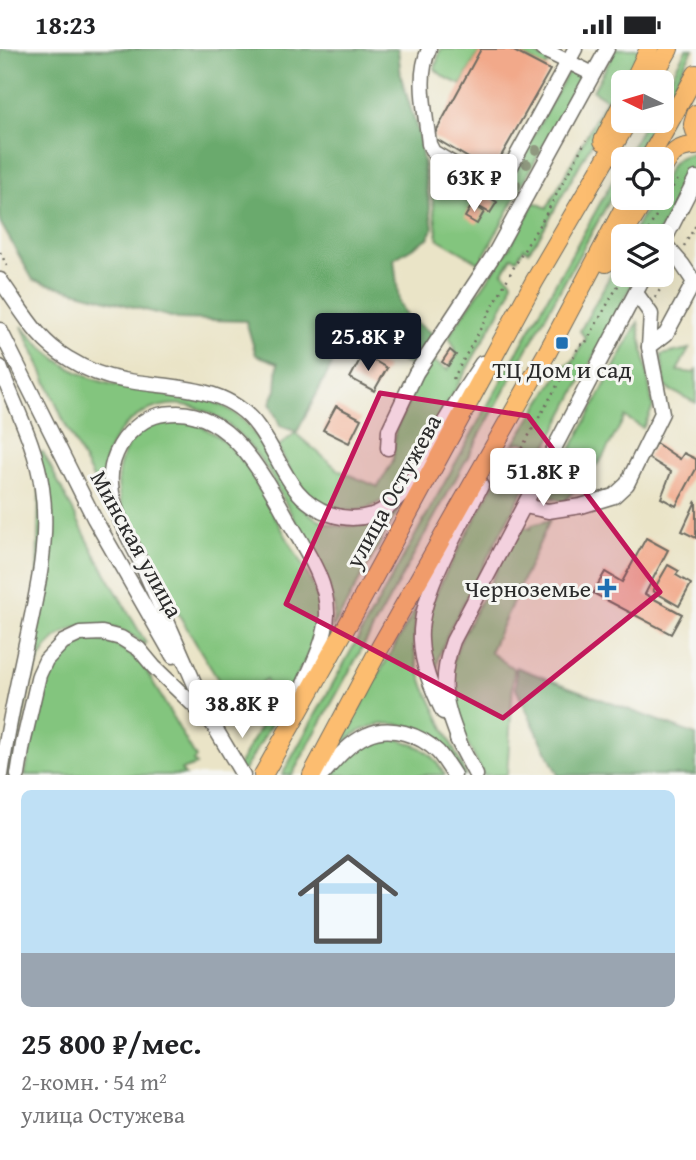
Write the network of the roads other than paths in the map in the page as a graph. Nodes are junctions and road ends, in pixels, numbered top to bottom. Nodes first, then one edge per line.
1 (429, 49) edge
2 (542, 49) edge
3 (575, 49) edge
4 (607, 49) edge
5 (670, 49) edge
6 (649, 50) edge
7 (568, 62) junction
8 (639, 70) edge
9 (657, 70) edge
10 (593, 74) junction
11 (696, 74) edge
12 (696, 114) edge
13 (611, 125) edge
14 (621, 133) edge
15 (696, 134) edge
16 (696, 146) edge
17 (656, 147) edge
18 (674, 153) edge
19 (689, 176) edge
20 (623, 210) edge
21 (639, 210) edge
22 (670, 224) edge
23 (674, 256) edge
24 (5, 275) edge
25 (534, 282) junction
26 (639, 287) edge
27 (636, 293) junction
28 (0, 330) edge
29 (649, 347) junction
30 (548, 351) junction
31 (0, 367) edge
32 (388, 448) dead end
33 (525, 506) junction
34 (211, 722) junction
35 (461, 747) junction
36 (275, 752) junction
37 (1, 775) edge
38 (18, 775) edge
39 (243, 775) edge
40 (263, 775) edge
41 (313, 775) edge
42 (322, 775) edge
43 (454, 775) edge
44 (476, 775) edge

1 - 7 street
2 - 7 street
3 - 7 street
4 - 10 street
5 - 9 main road
6 - 8 main road
7 - 10 street
10 - 32 street
11 - 17 main road
12 - 15 main road
13 - 25 main road
14 - 25 main road, улица Остужева
16 - 18 main road
19 - 22 street
20 - 30 main road
21 - 30 main road
23 - 29 street
24 - 25 street
25 - 36 main road, улица Остужева
26 - 27 street
27 - 29 street
27 - 33 street
28 - 34 street, Минская улица
29 - 33 street
30 - 35 street
30 - 41 main road
31 - 37 street
33 - 35 street
34 - 36 street
34 - 38 street
34 - 39 street, Минская улица
35 - 44 street
36 - 40 main road, улица Остужева
42 - 43 street

